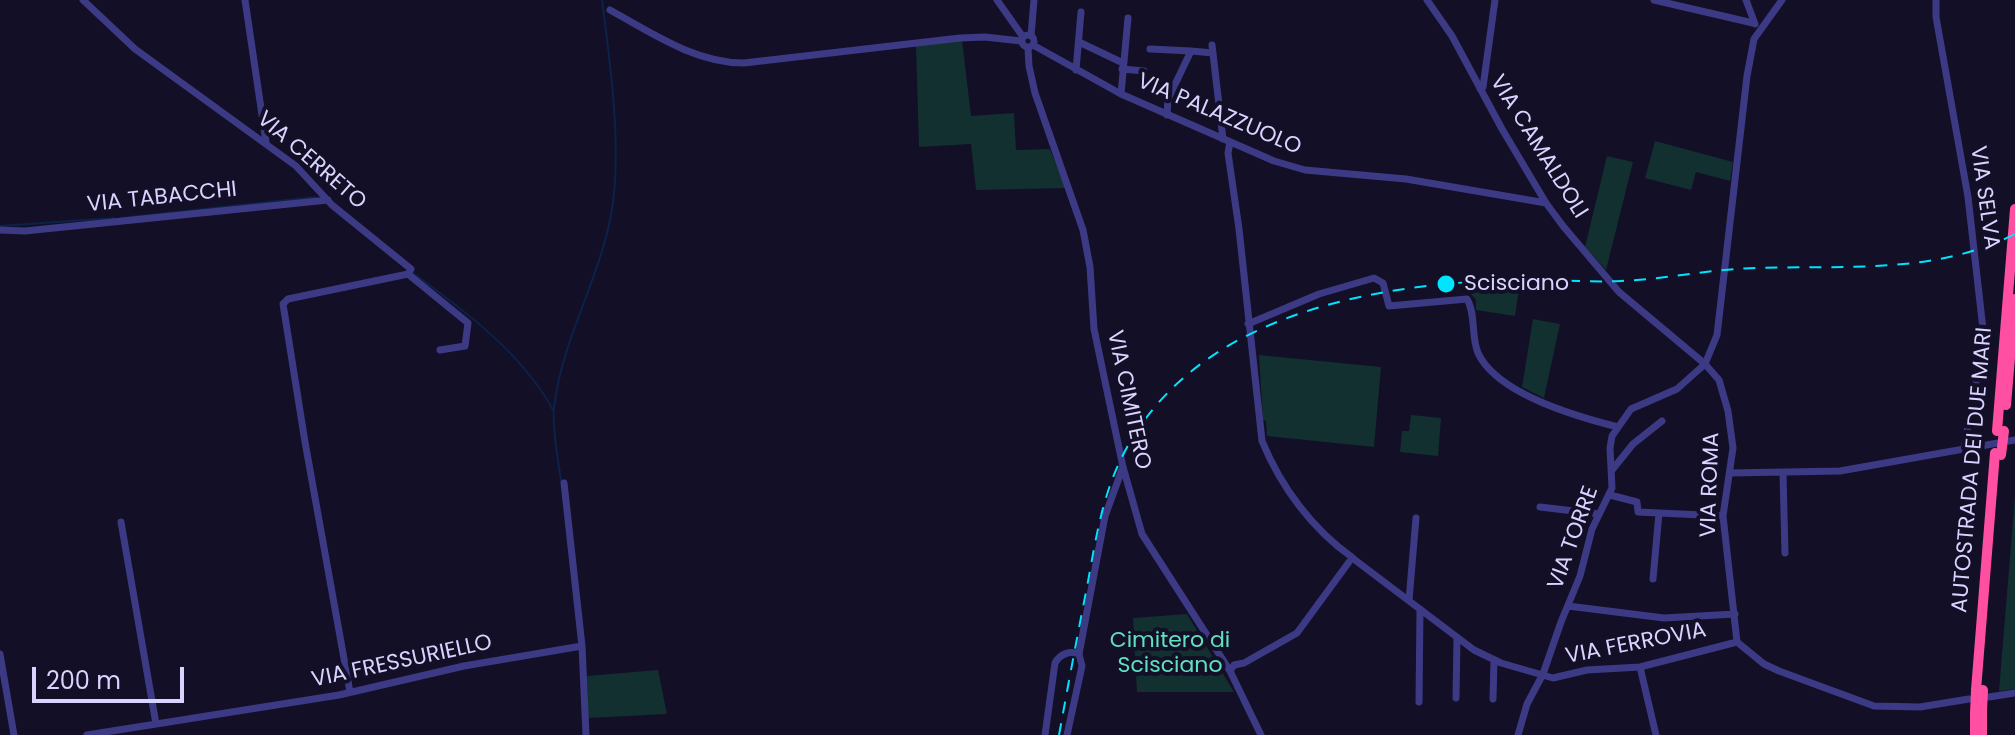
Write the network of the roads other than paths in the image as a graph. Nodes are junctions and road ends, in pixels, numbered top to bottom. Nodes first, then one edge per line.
1 (83, 0) edge
2 (245, 0) edge
3 (997, 0) edge
4 (1034, 0) edge
5 (1427, 0) edge
6 (1495, 0) edge
7 (1654, 0) edge
8 (1746, 0) edge
9 (1782, 0) edge
10 (1936, 0) edge
11 (610, 10) dead end
12 (1081, 12) dead end
13 (1128, 18) dead end
14 (1756, 25) junction
15 (1028, 41) junction
16 (1079, 42) junction
17 (1150, 49) dead end
18 (1191, 51) junction
19 (1123, 66) junction
20 (1076, 70) junction
21 (1144, 71) dead end
22 (1480, 89) junction
23 (1121, 94) junction
24 (1167, 115) junction
25 (1226, 141) junction
26 (266, 142) junction
27 (328, 200) junction
28 (1546, 203) junction
29 (2015, 209) edge
30 (0, 230) edge
31 (408, 274) junction
32 (2015, 299) edge
33 (1248, 324) junction
34 (440, 350) dead end
35 (1705, 364) junction
36 (1662, 421) dead end
37 (1618, 427) junction
38 (2006, 436) edge
39 (1964, 448) junction
40 (1995, 450) junction
41 (1123, 467) junction
42 (1612, 470) junction
43 (1730, 473) junction
44 (1783, 473) junction
45 (564, 483) dead end
46 (1610, 495) junction
47 (1540, 507) dead end
48 (1659, 513) junction
49 (1599, 514) junction
50 (1723, 516) junction
51 (1416, 518) dead end
52 (121, 522) dead end
53 (1785, 553) dead end
54 (1351, 563) junction
55 (1653, 579) dead end
56 (1409, 600) junction
57 (1568, 606) junction
58 (1420, 609) junction
59 (1735, 614) junction
60 (1457, 638) junction
61 (1737, 642) junction
62 (582, 646) junction
63 (0, 654) edge
64 (1079, 654) junction
65 (1220, 658) junction
66 (1494, 660) junction
67 (1241, 663) junction
68 (1640, 667) junction
69 (1231, 674) junction
70 (1543, 674) junction
71 (350, 692) junction
72 (2015, 693) edge
73 (1979, 694) junction
74 (1456, 698) dead end
75 (1493, 699) dead end
76 (1419, 702) dead end
77 (1979, 713) junction
78 (156, 724) junction
79 (1519, 732) edge
80 (14, 735) edge
81 (87, 735) edge
82 (586, 735) edge
83 (1045, 735) edge
84 (1067, 735) edge
85 (1261, 735) edge
86 (1509, 735) edge
87 (1656, 735) edge
88 (1975, 735) edge
89 (1982, 735) edge

1 - 26 street, VIA CERRETO
2 - 26 street
3 - 15 street, VIA PALAZZUOLO
4 - 15 street
5 - 22 street, VIA CAMALDOLI
6 - 22 street
7 - 14 street
8 - 14 street
9 - 14 street
10 - 39 street, VIA SELVA
11 - 15 street
12 - 16 street
13 - 19 street
14 - 35 street
15 - 20 street, VIA PALAZZUOLO
15 - 41 street, VIA CIMITERO
16 - 19 street
16 - 20 street
17 - 18 street
18 - 24 street
18 - 25 street
19 - 21 street
19 - 23 street
20 - 23 street, VIA PALAZZUOLO
22 - 28 street, VIA CAMALDOLI
23 - 24 street, VIA PALAZZUOLO
24 - 25 street, VIA PALAZZUOLO
25 - 28 street, VIA PALAZZUOLO
25 - 33 street
26 - 27 street, VIA CERRETO
27 - 30 street, VIA TABACCHI
27 - 31 street, VIA CERRETO
28 - 35 street, VIA CAMALDOLI
29 - 38 highway, AUTOSTRADA DEI DUE MARI
31 - 34 street, VIA CERRETO
31 - 71 street
32 - 38 highway, AUTOSTRADA DEI DUE MARI
33 - 37 street
33 - 54 street
35 - 37 street
35 - 43 street, VIA ROMA
36 - 42 street
37 - 42 street, VIA TORRE
38 - 40 highway, AUTOSTRADA DEI DUE MARI, bridge
39 - 40 street
39 - 44 street
40 - 73 highway, AUTOSTRADA DEI DUE MARI
41 - 64 street
41 - 65 street, VIA CIMITERO
42 - 46 street, VIA TORRE
43 - 44 street
43 - 50 street, VIA ROMA
44 - 53 street
45 - 62 street
46 - 48 street
46 - 49 street, VIA TORRE
47 - 49 street
48 - 50 street
48 - 55 street
49 - 57 street, VIA TORRE
50 - 59 street, VIA ROMA
51 - 56 street
52 - 78 street
54 - 56 street, VIA FERROVIA
54 - 67 street
56 - 58 street, VIA FERROVIA
57 - 59 street
57 - 70 street, VIA TORRE
58 - 60 street, VIA FERROVIA
58 - 76 street
59 - 61 street, VIA ROMA
60 - 66 street, VIA FERROVIA
60 - 74 street
61 - 68 street, VIA FERROVIA
61 - 73 street
62 - 71 street, VIA FRESSURIELLO
62 - 82 street
63 - 80 street
64 - 83 street
64 - 84 street
65 - 67 street
65 - 69 street, VIA CIMITERO
66 - 70 street, VIA FERROVIA
66 - 75 street
67 - 69 street
68 - 70 street, VIA FERROVIA
68 - 87 street
69 - 85 street, VIA CIMITERO
70 - 79 street, VIA TORRE
71 - 78 street, VIA FRESSURIELLO
72 - 73 street
73 - 77 highway, AUTOSTRADA DEI DUE MARI, bridge
77 - 88 highway, AUTOSTRADA DEI DUE MARI
77 - 89 highway, AUTOSTRADA DEI DUE MARI
78 - 81 street, VIA FRESSURIELLO
79 - 86 street

